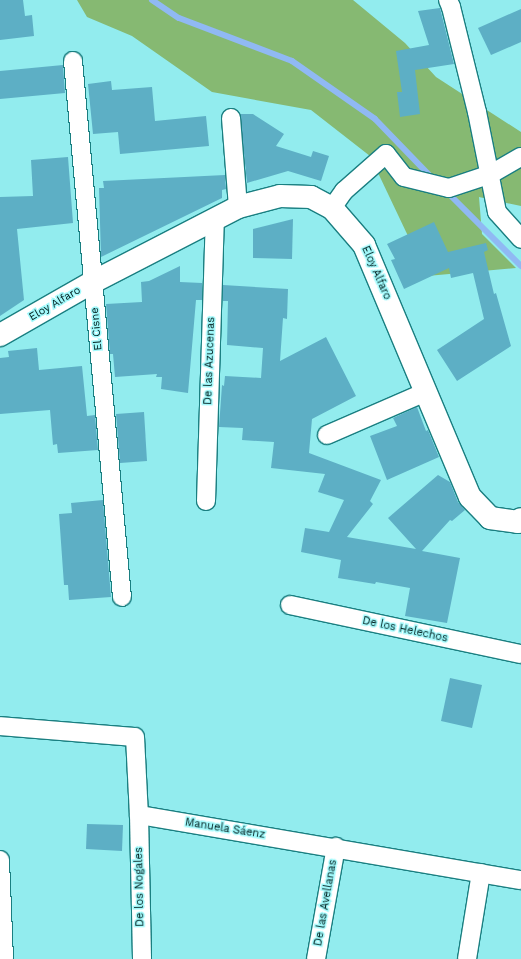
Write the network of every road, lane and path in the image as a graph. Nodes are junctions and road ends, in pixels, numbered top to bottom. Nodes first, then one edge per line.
1 (448, 0) edge
2 (73, 61) dead end
3 (231, 118) dead end
4 (521, 157) edge
5 (491, 174) junction
6 (238, 207) junction
7 (332, 208) junction
8 (214, 221) junction
9 (521, 239) edge
10 (93, 282) junction
11 (0, 335) edge
12 (426, 392) junction
13 (327, 434) dead end
14 (206, 501) dead end
15 (521, 519) edge
16 (122, 597) dead end
17 (290, 605) dead end
18 (521, 654) edge
19 (0, 726) edge
20 (138, 815) junction
21 (336, 847) junction
22 (0, 860) edge
23 (481, 873) junction
24 (521, 880) edge
25 (4, 959) edge
26 (142, 959) edge
27 (316, 959) edge
28 (467, 959) edge

1 - 5 street
2 - 10 street, El Cisne
3 - 6 street
4 - 5 street
5 - 7 street
5 - 9 street
6 - 7 street, Eloy Alfaro
6 - 8 street, Eloy Alfaro
7 - 12 street, Eloy Alfaro
8 - 10 street, Eloy Alfaro
8 - 14 street, De las Azucenas
10 - 11 street, Eloy Alfaro
10 - 16 street, El Cisne
12 - 13 street
12 - 15 street, Eloy Alfaro
17 - 18 street, De los Helechos
19 - 20 street
20 - 21 street, Manuela Sáenz
20 - 26 street, De los Nogales
21 - 23 street, Manuela Sáenz
21 - 27 street, De las Avellanas
22 - 25 street
23 - 24 street, Manuela Sáenz
23 - 28 street

